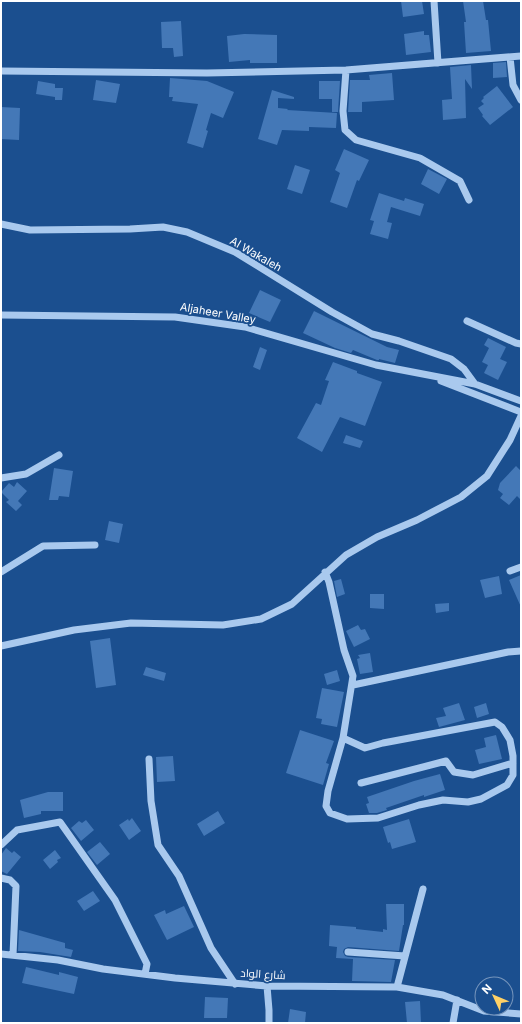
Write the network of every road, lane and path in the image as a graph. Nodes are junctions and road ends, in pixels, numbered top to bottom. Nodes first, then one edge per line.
1 (434, 1) edge
2 (521, 56) edge
3 (510, 57) junction
4 (438, 63) junction
5 (346, 70) junction
6 (1, 71) edge
7 (521, 100) edge
8 (470, 200) dead end
9 (1, 224) edge
10 (1, 315) edge
11 (467, 321) dead end
12 (521, 344) edge
13 (426, 376) junction
14 (475, 384) junction
15 (521, 401) edge
16 (521, 412) edge
17 (521, 416) edge
18 (59, 455) dead end
19 (1, 478) edge
20 (95, 545) dead end
21 (521, 567) edge
22 (510, 571) dead end
23 (1, 572) edge
24 (325, 572) junction
25 (1, 646) edge
26 (521, 651) edge
27 (353, 685) junction
28 (343, 738) junction
29 (149, 759) dead end
30 (513, 763) junction
31 (361, 783) dead end
32 (1, 845) edge
33 (1, 878) edge
34 (423, 889) dead end
35 (348, 952) dead end
36 (1, 954) edge
37 (13, 955) junction
38 (405, 956) junction
39 (145, 974) junction
40 (235, 984) junction
41 (267, 986) junction
42 (397, 987) junction
43 (457, 1000) junction
44 (521, 1014) edge
45 (268, 1023) edge
46 (453, 1023) edge

1 - 4 street
2 - 3 street
3 - 4 street
3 - 7 street
4 - 5 street
5 - 6 street
5 - 8 street
9 - 14 street, Al Wakaleh
10 - 13 street, Aljaheer Valley
11 - 12 street
13 - 14 street, Aljaheer Valley
13 - 16 street, Aljaheer Valley
14 - 15 street, Aljaheer Valley
17 - 24 street
18 - 19 street
20 - 23 street
21 - 22 street
24 - 25 street
24 - 27 street
26 - 27 street
27 - 28 street
28 - 30 street
28 - 30 street
29 - 40 street
30 - 31 street
32 - 39 street
33 - 37 street
34 - 38 street
35 - 38 street
36 - 37 street, شارع الواد
37 - 39 street, شارع الواد
38 - 42 street
39 - 40 street, شارع الواد
40 - 41 street, شارع الواد
41 - 42 street, شارع الواد
41 - 45 street
42 - 43 street, شارع الواد
43 - 44 street, شارع الواد
43 - 46 street

